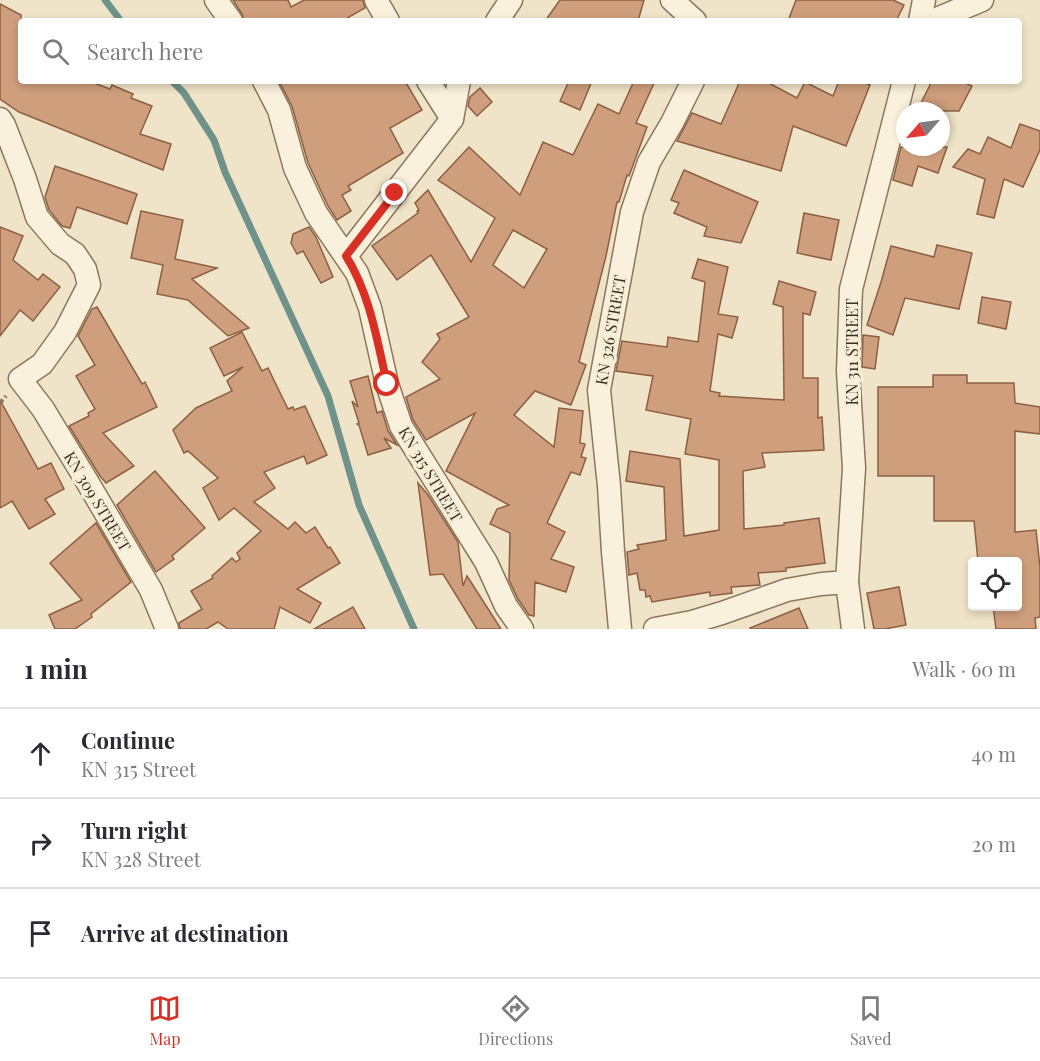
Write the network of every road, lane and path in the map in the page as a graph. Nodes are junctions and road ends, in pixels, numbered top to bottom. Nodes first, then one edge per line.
1 (216, 0) edge
2 (376, 0) edge
3 (511, 0) edge
4 (672, 0) edge
5 (924, 0) edge
6 (982, 0) edge
7 (229, 18) edge
8 (386, 18) edge
9 (499, 18) edge
10 (692, 18) edge
11 (921, 18) edge
12 (940, 18) edge
13 (266, 84) edge
14 (430, 84) edge
15 (458, 84) edge
16 (692, 84) edge
17 (903, 84) edge
18 (0, 119) edge
19 (452, 119) junction
20 (346, 256) junction
21 (847, 582) junction
22 (167, 629) edge
23 (522, 629) edge
24 (620, 629) edge
25 (655, 629) edge
26 (853, 629) edge

1 - 7 street
2 - 8 street
3 - 9 street
4 - 10 street
5 - 11 street
6 - 12 street
13 - 20 street, KN 315 STREET
14 - 19 street
15 - 19 street
16 - 24 street, KN 326 STREET
17 - 21 street, KN 311 STREET
18 - 22 street, KN 309 STREET
19 - 20 street
20 - 23 street, KN 315 STREET
21 - 25 street
21 - 26 street, KN 311 STREET

